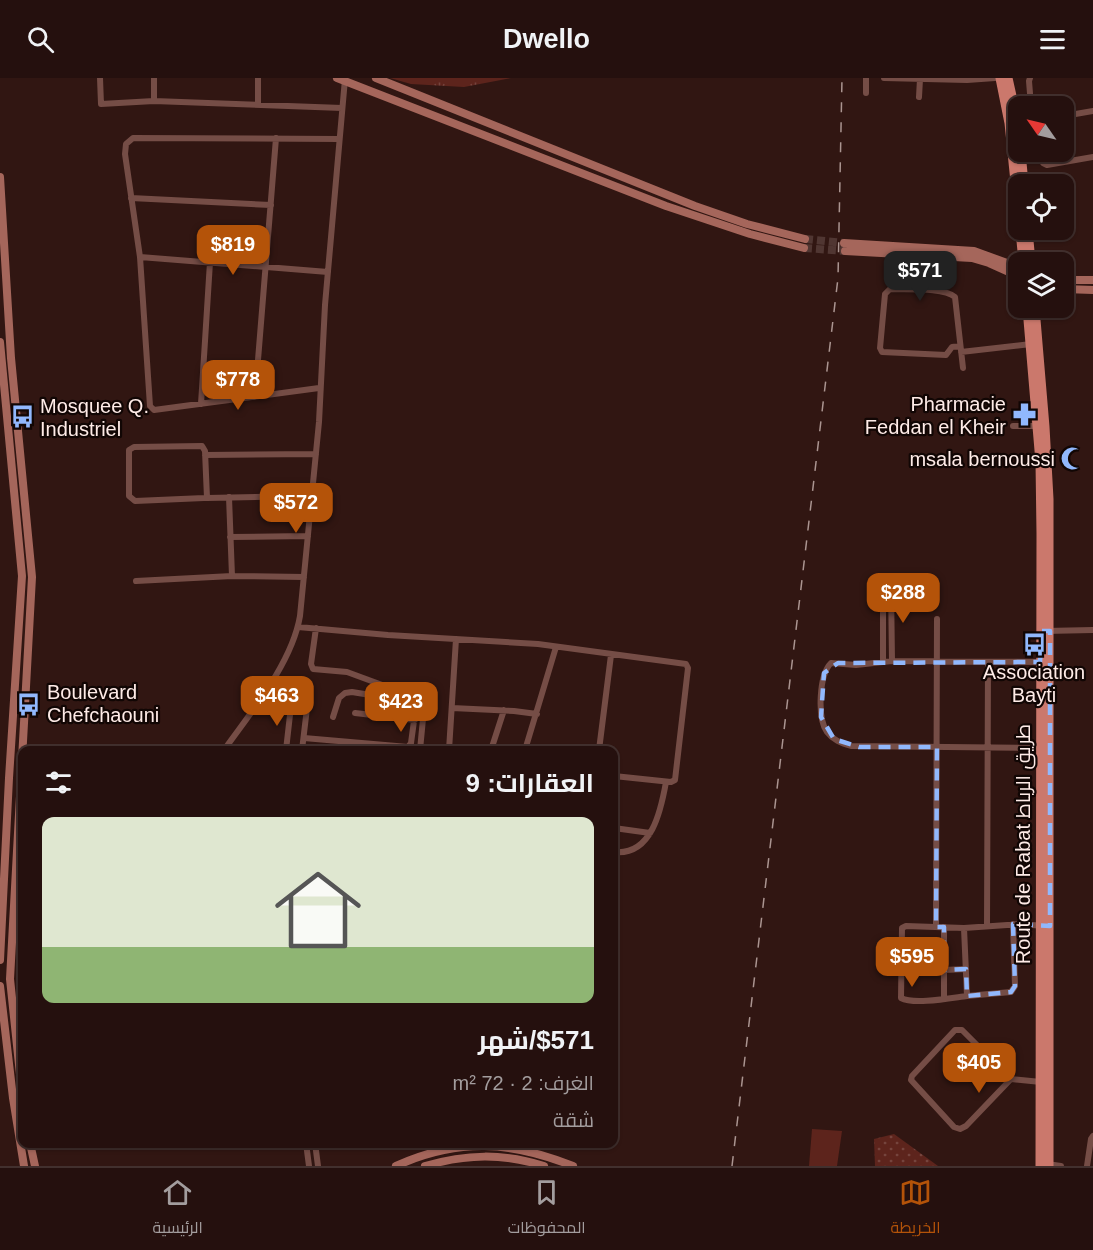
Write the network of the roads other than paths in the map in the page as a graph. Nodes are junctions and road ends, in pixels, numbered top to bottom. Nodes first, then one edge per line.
1 (100, 78) edge
2 (154, 78) edge
3 (258, 78) edge
4 (376, 78) edge
5 (866, 78) edge
6 (884, 78) edge
7 (911, 78) edge
8 (995, 78) edge
9 (1000, 78) edge
10 (1008, 78) edge
11 (1030, 78) edge
12 (342, 79) edge
13 (920, 79) edge
14 (866, 93) dead end
15 (1012, 96) edge
16 (1030, 96) edge
17 (919, 97) dead end
18 (154, 101) junction
19 (258, 105) junction
20 (342, 108) junction
21 (1093, 111) edge
22 (1074, 114) edge
23 (276, 138) junction
24 (339, 139) junction
25 (1093, 157) edge
26 (1074, 160) edge
27 (1043, 162) edge
28 (1064, 162) edge
29 (1014, 174) edge
30 (0, 177) edge
31 (131, 198) junction
32 (271, 205) junction
33 (723, 220) junction
34 (804, 243) tunnel mouth
35 (140, 257) junction
36 (210, 262) junction
37 (1008, 263) edge
38 (266, 266) junction
39 (328, 272) junction
40 (1008, 272) edge
41 (1074, 280) edge
42 (1093, 280) edge
43 (1074, 289) edge
44 (1093, 290) edge
45 (1029, 318) edge
46 (1036, 318) edge
47 (0, 342) edge
48 (1030, 344) junction
49 (960, 349) junction
50 (963, 368) dead end
51 (319, 388) junction
52 (255, 397) junction
53 (201, 404) junction
54 (1013, 426) dead end
55 (1037, 426) junction
56 (18, 439) junction
57 (4, 440) edge
58 (316, 454) junction
59 (205, 455) junction
60 (312, 496) junction
61 (229, 497) junction
62 (207, 498) junction
63 (308, 536) junction
64 (230, 537) junction
65 (232, 576) junction
66 (304, 577) junction
67 (136, 581) dead end
68 (883, 619) junction
69 (891, 619) junction
70 (937, 619) dead end
71 (298, 627) junction
72 (316, 628) junction
73 (1093, 630) edge
74 (1046, 631) junction
75 (456, 639) junction
76 (555, 647) junction
77 (612, 655) junction
78 (892, 661) junction
79 (883, 662) junction
80 (938, 662) junction
81 (1040, 662) junction
82 (988, 663) junction
83 (291, 706) dead end
84 (307, 708) dead end
85 (452, 708) junction
86 (504, 710) junction
87 (355, 713) dead end
88 (537, 714) junction
89 (333, 717) dead end
90 (414, 720) junction
91 (304, 738) junction
92 (23, 746) edge
93 (227, 746) edge
94 (286, 746) edge
95 (303, 746) edge
96 (370, 746) edge
97 (409, 746) edge
98 (420, 746) edge
99 (449, 746) edge
100 (491, 746) edge
101 (526, 746) edge
102 (600, 746) edge
103 (937, 747) junction
104 (988, 748) junction
105 (1041, 748) junction
106 (618, 777) edge
107 (9, 778) junction
108 (666, 782) junction
109 (18, 784) edge
110 (618, 829) edge
111 (650, 833) junction
112 (18, 845) edge
113 (618, 852) edge
114 (4, 884) junction
115 (15, 885) junction
116 (1013, 924) junction
117 (987, 926) junction
118 (1045, 926) junction
119 (940, 927) junction
120 (964, 928) junction
121 (0, 960) edge
122 (966, 969) junction
123 (944, 970) junction
124 (0, 978) edge
125 (10, 980) junction
126 (0, 986) edge
127 (967, 996) junction
128 (944, 999) junction
129 (18, 1055) edge
130 (1011, 1079) junction
131 (1041, 1082) junction
132 (18, 1109) edge
133 (1093, 1136) edge
134 (22, 1148) edge
135 (31, 1148) edge
136 (307, 1148) edge
137 (316, 1148) edge
138 (458, 1148) edge
139 (517, 1148) edge
140 (1045, 1165) edge
141 (24, 1166) edge
142 (34, 1166) edge
143 (309, 1166) edge
144 (318, 1166) edge
145 (396, 1166) edge
146 (425, 1166) edge
147 (544, 1166) edge
148 (573, 1166) edge
149 (1060, 1166) edge
150 (1087, 1166) edge

1 - 18 street
2 - 18 street
3 - 19 street
4 - 33 street
5 - 14 street
6 - 7 street
7 - 13 street
8 - 13 street
9 - 29 main road
10 - 15 main road
11 - 16 street
12 - 20 street
12 - 33 street
13 - 17 street
18 - 19 street
19 - 20 street
20 - 24 street
21 - 22 street
23 - 24 street
23 - 31 street
23 - 32 street
24 - 39 street
25 - 26 street
27 - 28 street
30 - 56 street
31 - 32 street
31 - 35 street
32 - 38 street
33 - 34 street
35 - 36 street
35 - 53 street
36 - 38 street
36 - 53 street
37 - 40 street
38 - 39 street
38 - 52 street
39 - 51 street
41 - 42 street
43 - 44 street
45 - 48 main road, Route de Rabat طريق الرباط
46 - 74 main road, Route de Rabat طريق الرباط
47 - 57 street
48 - 49 street
48 - 55 main road, Route de Rabat طريق الرباط
49 - 49 street
49 - 50 street
51 - 52 street
51 - 58 street
52 - 53 street
54 - 55 street
55 - 74 main road, Route de Rabat طريق الرباط
56 - 57 street
56 - 92 street
57 - 107 street
58 - 59 street
58 - 60 street
59 - 62 street
59 - 62 street
60 - 61 street
60 - 63 street
61 - 62 street
61 - 64 street
63 - 64 street
63 - 66 street
64 - 65 street
65 - 66 street
65 - 67 street
66 - 71 street
68 - 69 street
68 - 69 street
68 - 79 street
69 - 78 street
70 - 80 street
71 - 72 street
71 - 93 street
72 - 75 street
72 - 98 street
73 - 74 street
74 - 81 main road, Route de Rabat طريق الرباط
74 - 118 main road, Route de Rabat طريق الرباط
75 - 76 street
75 - 85 street
76 - 77 street
76 - 88 street
77 - 102 street
77 - 108 street
78 - 79 street
78 - 80 street
79 - 103 street
80 - 82 street
80 - 103 street
81 - 82 street
81 - 105 main road, Route de Rabat طريق الرباط
82 - 104 street
83 - 94 street
84 - 91 street
85 - 86 street
85 - 99 street
86 - 88 street
86 - 100 street
87 - 90 street
88 - 101 street
89 - 90 street
90 - 97 street
91 - 95 street
91 - 96 street
103 - 104 street
103 - 119 street
104 - 105 street
104 - 117 street
105 - 118 main road, Route de Rabat طريق الرباط
106 - 108 street
107 - 109 street
107 - 114 street
108 - 111 street
110 - 111 street
111 - 113 street
112 - 115 street
114 - 115 street
114 - 121 street
115 - 125 street
116 - 117 street
116 - 118 street
116 - 127 street
117 - 120 street
118 - 131 main road, Route de Rabat طريق الرباط
118 - 140 main road, Route de Rabat طريق الرباط
119 - 120 street
119 - 123 street
119 - 128 street
120 - 122 street
122 - 123 street
122 - 127 street
123 - 128 street
124 - 125 street
125 - 129 street
126 - 132 street
127 - 128 street
130 - 130 street
130 - 131 street
131 - 140 main road, Route de Rabat طريق الرباط
133 - 150 street
134 - 141 street
135 - 142 street
136 - 143 street
137 - 144 street
138 - 145 street
139 - 148 street
140 - 149 street
146 - 147 street

